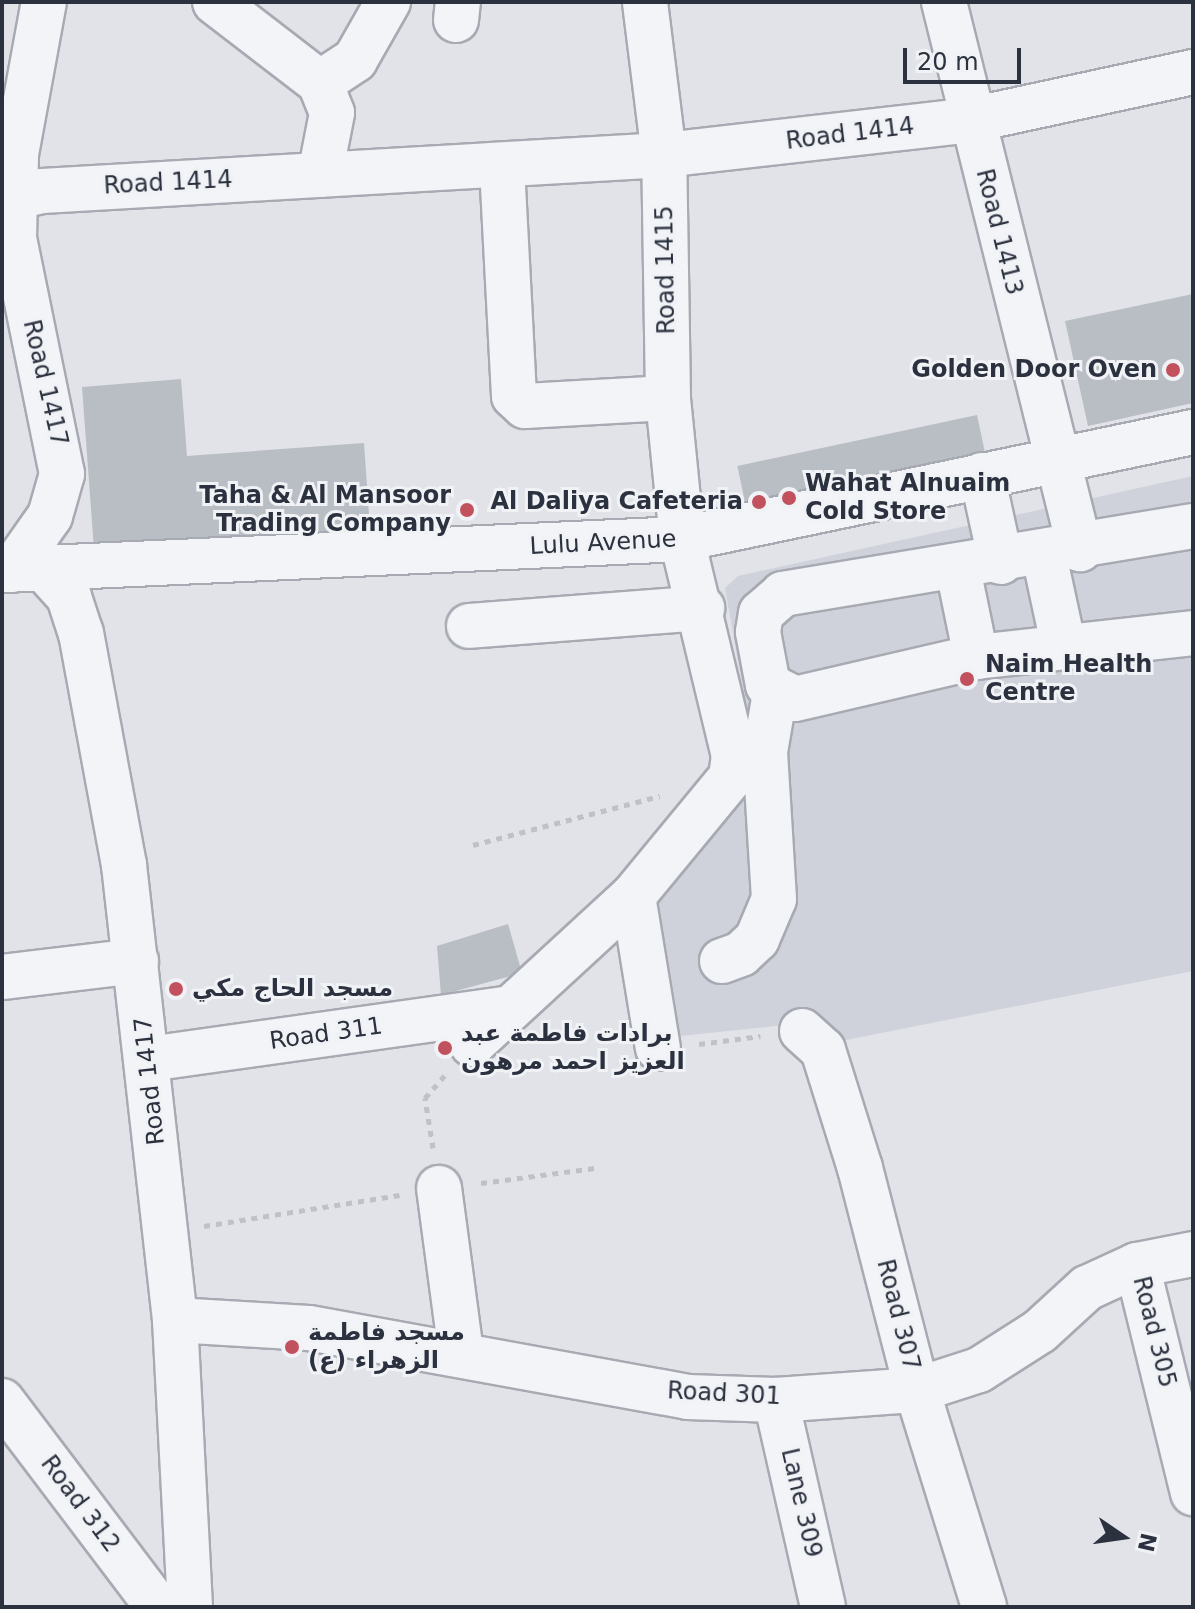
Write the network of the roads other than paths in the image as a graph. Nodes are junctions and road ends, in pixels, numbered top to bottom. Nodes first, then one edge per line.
1 (44, 2) edge
2 (215, 2) edge
3 (388, 2) edge
4 (645, 2) edge
5 (944, 2) edge
6 (1193, 72) edge
7 (320, 83) junction
8 (971, 120) junction
9 (664, 155) junction
10 (502, 167) junction
11 (320, 175) junction
12 (7, 195) edge
13 (11, 280) edge
14 (668, 398) junction
15 (1193, 432) edge
16 (1054, 462) junction
17 (982, 475) junction
18 (1193, 526) edge
19 (682, 539) junction
20 (1062, 552) junction
21 (1001, 562) junction
22 (958, 569) junction
23 (20, 570) edge
24 (702, 608) junction
25 (469, 626) dead end
26 (1193, 633) edge
27 (1063, 644) junction
28 (976, 657) junction
29 (775, 693) junction
30 (633, 896) junction
31 (136, 961) junction
32 (722, 961) dead end
33 (2, 977) edge
34 (503, 1009) junction
35 (802, 1031) road end
36 (472, 1044) road end
37 (658, 1048) road end
38 (149, 1059) junction
39 (439, 1188) road end
40 (1193, 1254) edge
41 (1137, 1265) junction
42 (175, 1320) junction
43 (461, 1353) junction
44 (917, 1390) junction
45 (776, 1400) junction
46 (2, 1401) edge
47 (1193, 1493) edge
48 (158, 1607) edge
49 (190, 1607) edge
50 (823, 1607) edge
51 (984, 1607) edge

1 - 12 street, Road 1417
2 - 7 street
3 - 7 street
4 - 9 street, Road 1415
5 - 8 street, Road 1413
6 - 8 street, Road 1414
7 - 11 street
8 - 9 street, Road 1414
8 - 16 street, Road 1413
9 - 10 street, Road 1414
9 - 14 street, Road 1415
10 - 11 street, Road 1414
10 - 14 street
11 - 12 street, Road 1414
12 - 13 street, Road 1417
13 - 23 street, Road 1417
14 - 19 street, Road 1415
15 - 16 street, Lulu Avenue
16 - 17 street, Lulu Avenue
16 - 20 street, Road 1413
17 - 19 street, Lulu Avenue
17 - 21 street
18 - 20 street
19 - 23 street, Lulu Avenue
19 - 24 street
20 - 21 street
20 - 27 street, Road 1413
21 - 22 street
22 - 28 street
22 - 29 street
23 - 31 street, Road 1417
24 - 25 street
24 - 30 street
26 - 27 street
27 - 28 street
28 - 29 street
29 - 32 street
30 - 34 street
30 - 37 street
31 - 33 street
31 - 38 street, Road 1417
34 - 36 street
34 - 38 street, Road 311
35 - 44 street, Road 307
38 - 42 street, Road 1417
39 - 43 street
40 - 41 street, Road 301
41 - 44 street, Road 301
41 - 47 street, Road 305
42 - 43 street, Road 301
42 - 49 street, Road 1417
43 - 45 street, Road 301
44 - 45 street, Road 301
44 - 51 street, Road 307
45 - 50 street, Lane 309
46 - 48 street, Road 312

